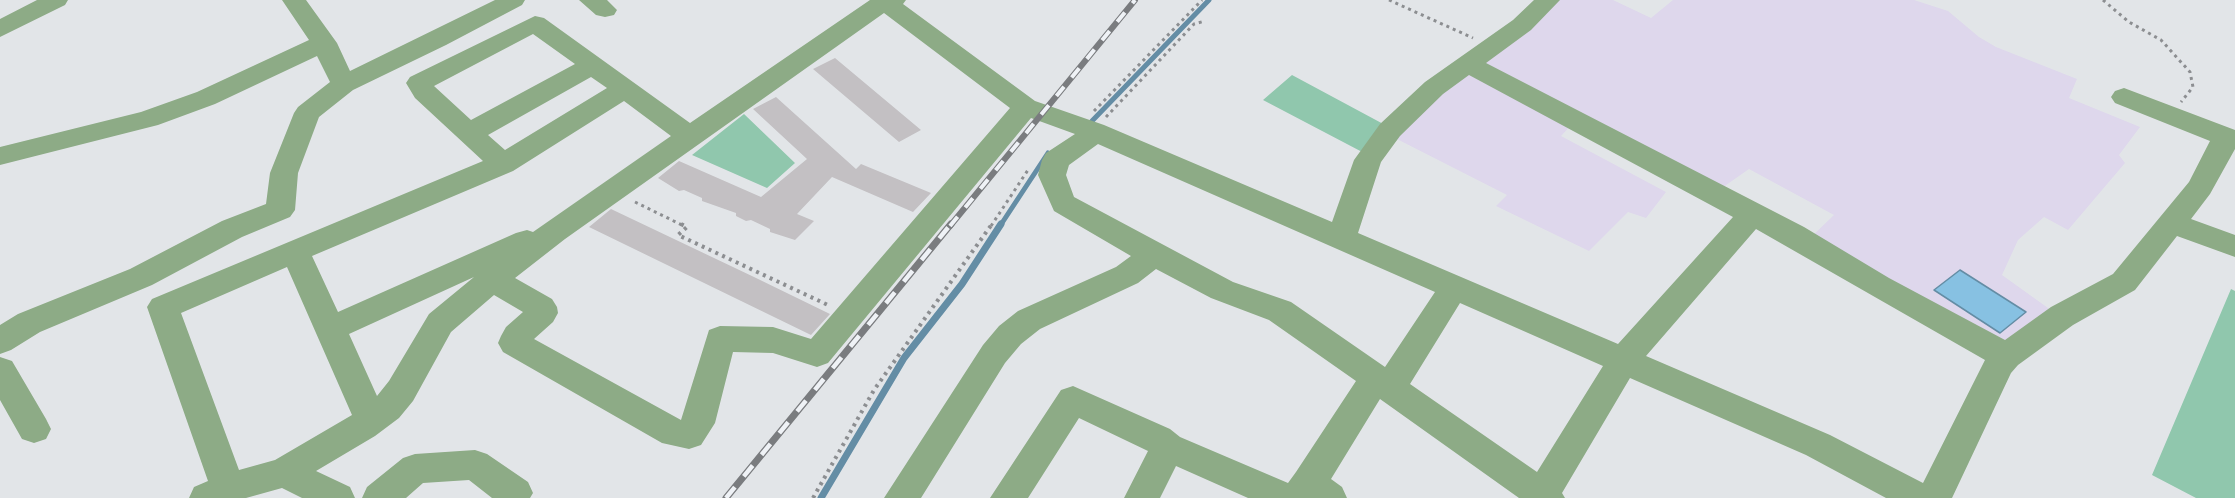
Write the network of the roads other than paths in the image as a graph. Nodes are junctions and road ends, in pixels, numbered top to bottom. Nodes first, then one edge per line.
1 (38, 0) edge
2 (56, 0) edge
3 (296, 0) edge
4 (513, 0) edge
5 (1548, 0) edge
6 (887, 1) edge
7 (0, 12) edge
8 (0, 30) edge
9 (324, 43) junction
10 (1469, 64) junction
11 (593, 65) junction
12 (344, 84) junction
13 (626, 88) junction
14 (2124, 97) dead end
15 (1026, 107) junction
16 (1086, 128) junction
17 (469, 133) junction
18 (691, 137) junction
19 (2230, 138) edge
20 (0, 156) edge
21 (503, 164) junction
22 (1753, 213) junction
23 (2171, 223) junction
24 (555, 231) junction
25 (1342, 237) junction
26 (2235, 246) edge
27 (295, 251) junction
28 (1154, 255) junction
29 (492, 280) junction
30 (1454, 287) junction
31 (330, 329) junction
32 (0, 340) edge
33 (2007, 356) junction
34 (1622, 362) junction
35 (0, 370) edge
36 (1383, 385) junction
37 (371, 420) junction
38 (34, 429) dead end
39 (1168, 447) junction
40 (284, 472) junction
41 (217, 493) edge
42 (1291, 494) edge
43 (1544, 496) edge
44 (337, 498) edge
45 (380, 498) edge
46 (510, 498) edge
47 (902, 498) edge
48 (1008, 498) edge
49 (1142, 498) edge
50 (1919, 498) edge
51 (1934, 498) edge

1 - 7 street
2 - 8 street
3 - 9 street
4 - 12 street
5 - 10 street
6 - 15 street
6 - 18 street
9 - 12 street
9 - 20 street
10 - 22 street
10 - 25 street
11 - 13 street
11 - 17 street
11 - 17 street
12 - 32 street
13 - 18 street
13 - 21 street
14 - 19 street
15 - 16 street
15 - 29 street
16 - 25 street
16 - 28 street
17 - 21 street
18 - 24 street
19 - 23 street
21 - 27 street
22 - 33 street
22 - 34 street
23 - 26 street
23 - 33 street
24 - 29 street
24 - 31 street
25 - 30 street
27 - 31 street
27 - 41 street
28 - 36 street
28 - 47 street
29 - 37 street
30 - 34 street
30 - 36 street
31 - 37 street
33 - 51 street
34 - 43 street
34 - 50 street
35 - 38 street
36 - 42 street
36 - 43 street
37 - 40 street
39 - 42 street
39 - 48 street
39 - 49 street
40 - 41 street
40 - 44 street
45 - 46 street

